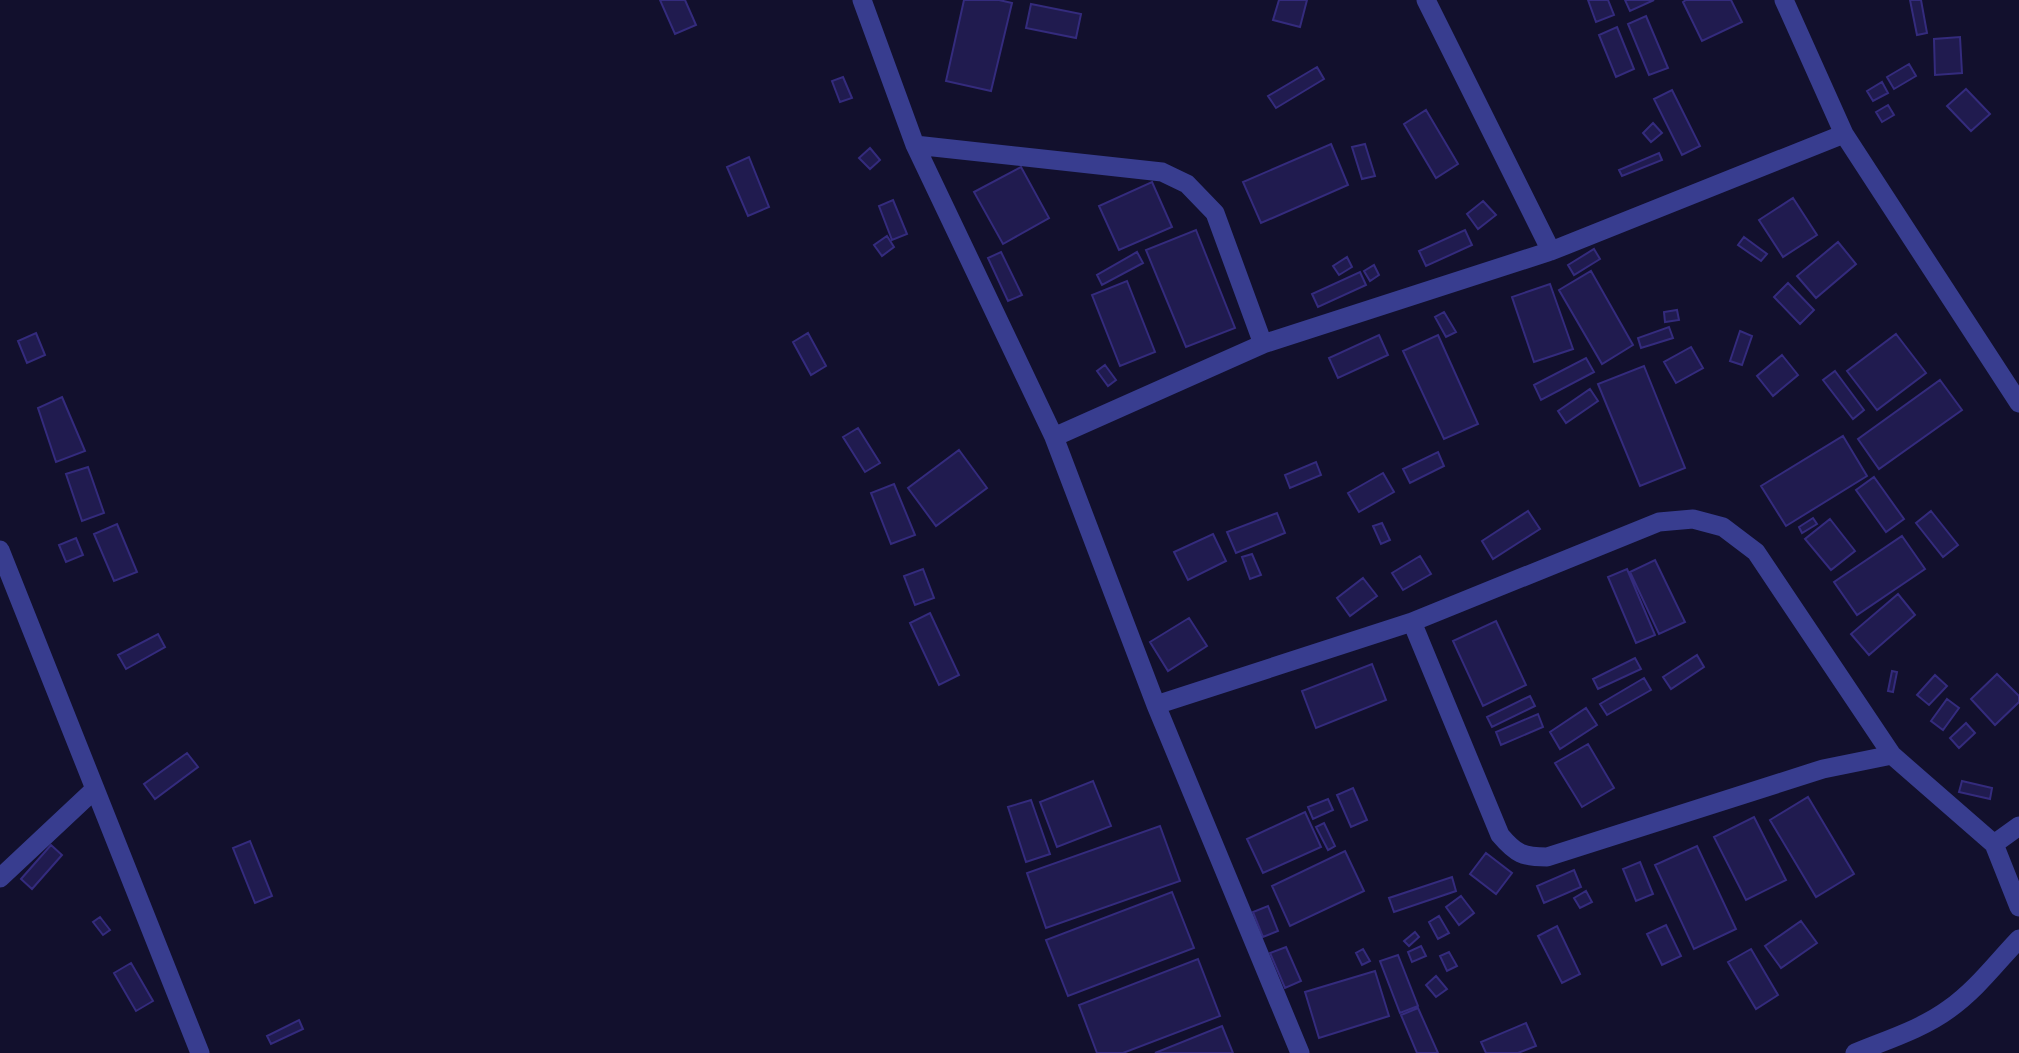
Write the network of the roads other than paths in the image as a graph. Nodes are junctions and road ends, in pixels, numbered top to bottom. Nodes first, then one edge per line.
1 (862, 0) edge
2 (1426, 0) edge
3 (1784, 0) edge
4 (1844, 134) junction
5 (915, 145) junction
6 (1551, 251) junction
7 (1263, 344) junction
8 (2019, 403) edge
9 (1054, 437) junction
10 (0, 550) edge
11 (1412, 622) junction
12 (1156, 705) junction
13 (1892, 755) junction
14 (95, 789) junction
15 (2019, 826) edge
16 (1994, 844) junction
17 (0, 878) edge
18 (2019, 907) edge
19 (2019, 939) edge
20 (200, 1053) edge
21 (1300, 1053) edge
22 (1855, 1053) edge

1 - 5 street
2 - 6 street
3 - 4 street
4 - 6 street
4 - 8 street
5 - 7 street
5 - 9 street
6 - 7 street
7 - 9 street
9 - 12 street
10 - 14 street
11 - 12 street
11 - 13 street
11 - 13 street
12 - 21 street
13 - 16 street
14 - 17 street
14 - 20 street
15 - 16 street
16 - 18 street
19 - 22 street

